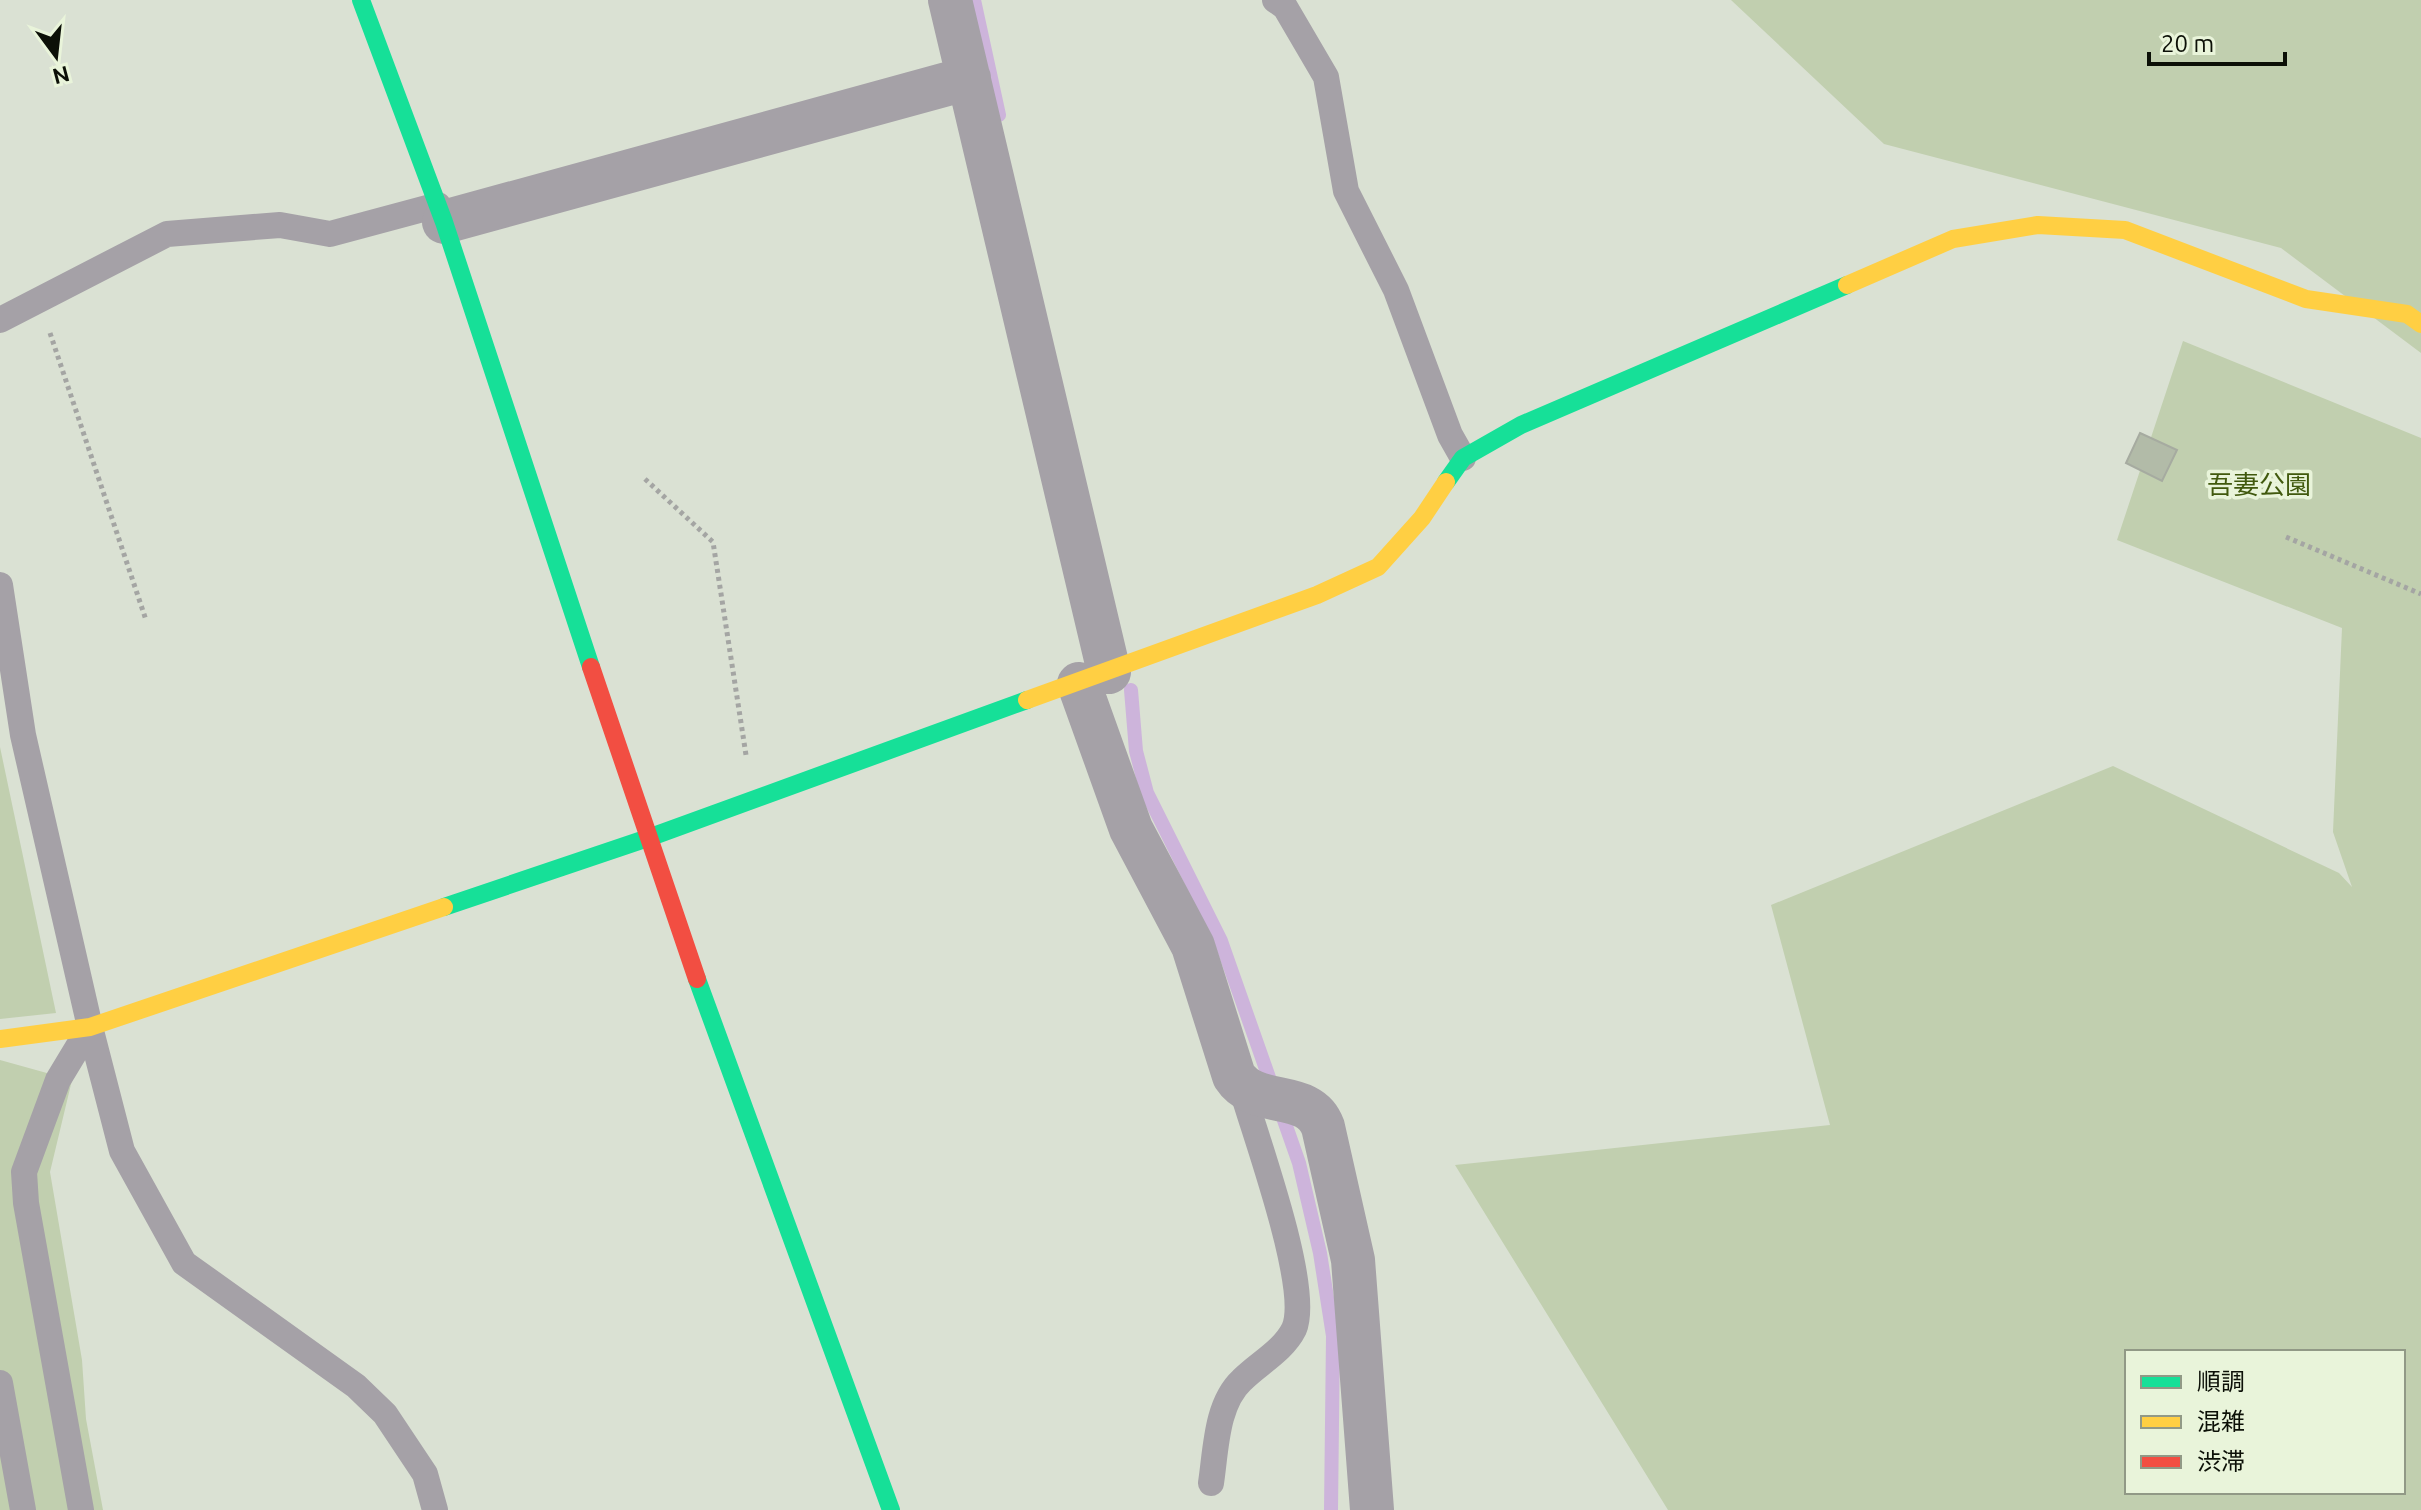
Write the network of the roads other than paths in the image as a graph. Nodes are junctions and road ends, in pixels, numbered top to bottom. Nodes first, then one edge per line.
1 (361, 0) edge
2 (950, 0) edge
3 (1275, 0) edge
4 (969, 78) junction
5 (441, 214) junction
6 (0, 320) edge
7 (2421, 324) edge
8 (1463, 458) junction
9 (0, 585) edge
10 (1094, 678) junction
11 (648, 838) junction
12 (90, 1027) junction
13 (0, 1039) edge
14 (1262, 1094) junction
15 (0, 1383) edge
16 (1211, 1483) dead end
17 (23, 1510) edge
18 (81, 1510) edge
19 (435, 1510) edge
20 (891, 1510) edge
21 (1372, 1510) edge

1 - 5 street
2 - 4 street
3 - 8 lane
4 - 5 street
4 - 10 street
5 - 6 lane
5 - 11 street
7 - 8 street
8 - 10 street
9 - 12 lane
10 - 11 street
10 - 14 street
11 - 12 street
11 - 20 street
12 - 13 street
12 - 18 lane
12 - 19 lane
14 - 16 lane
14 - 21 street
15 - 17 lane

